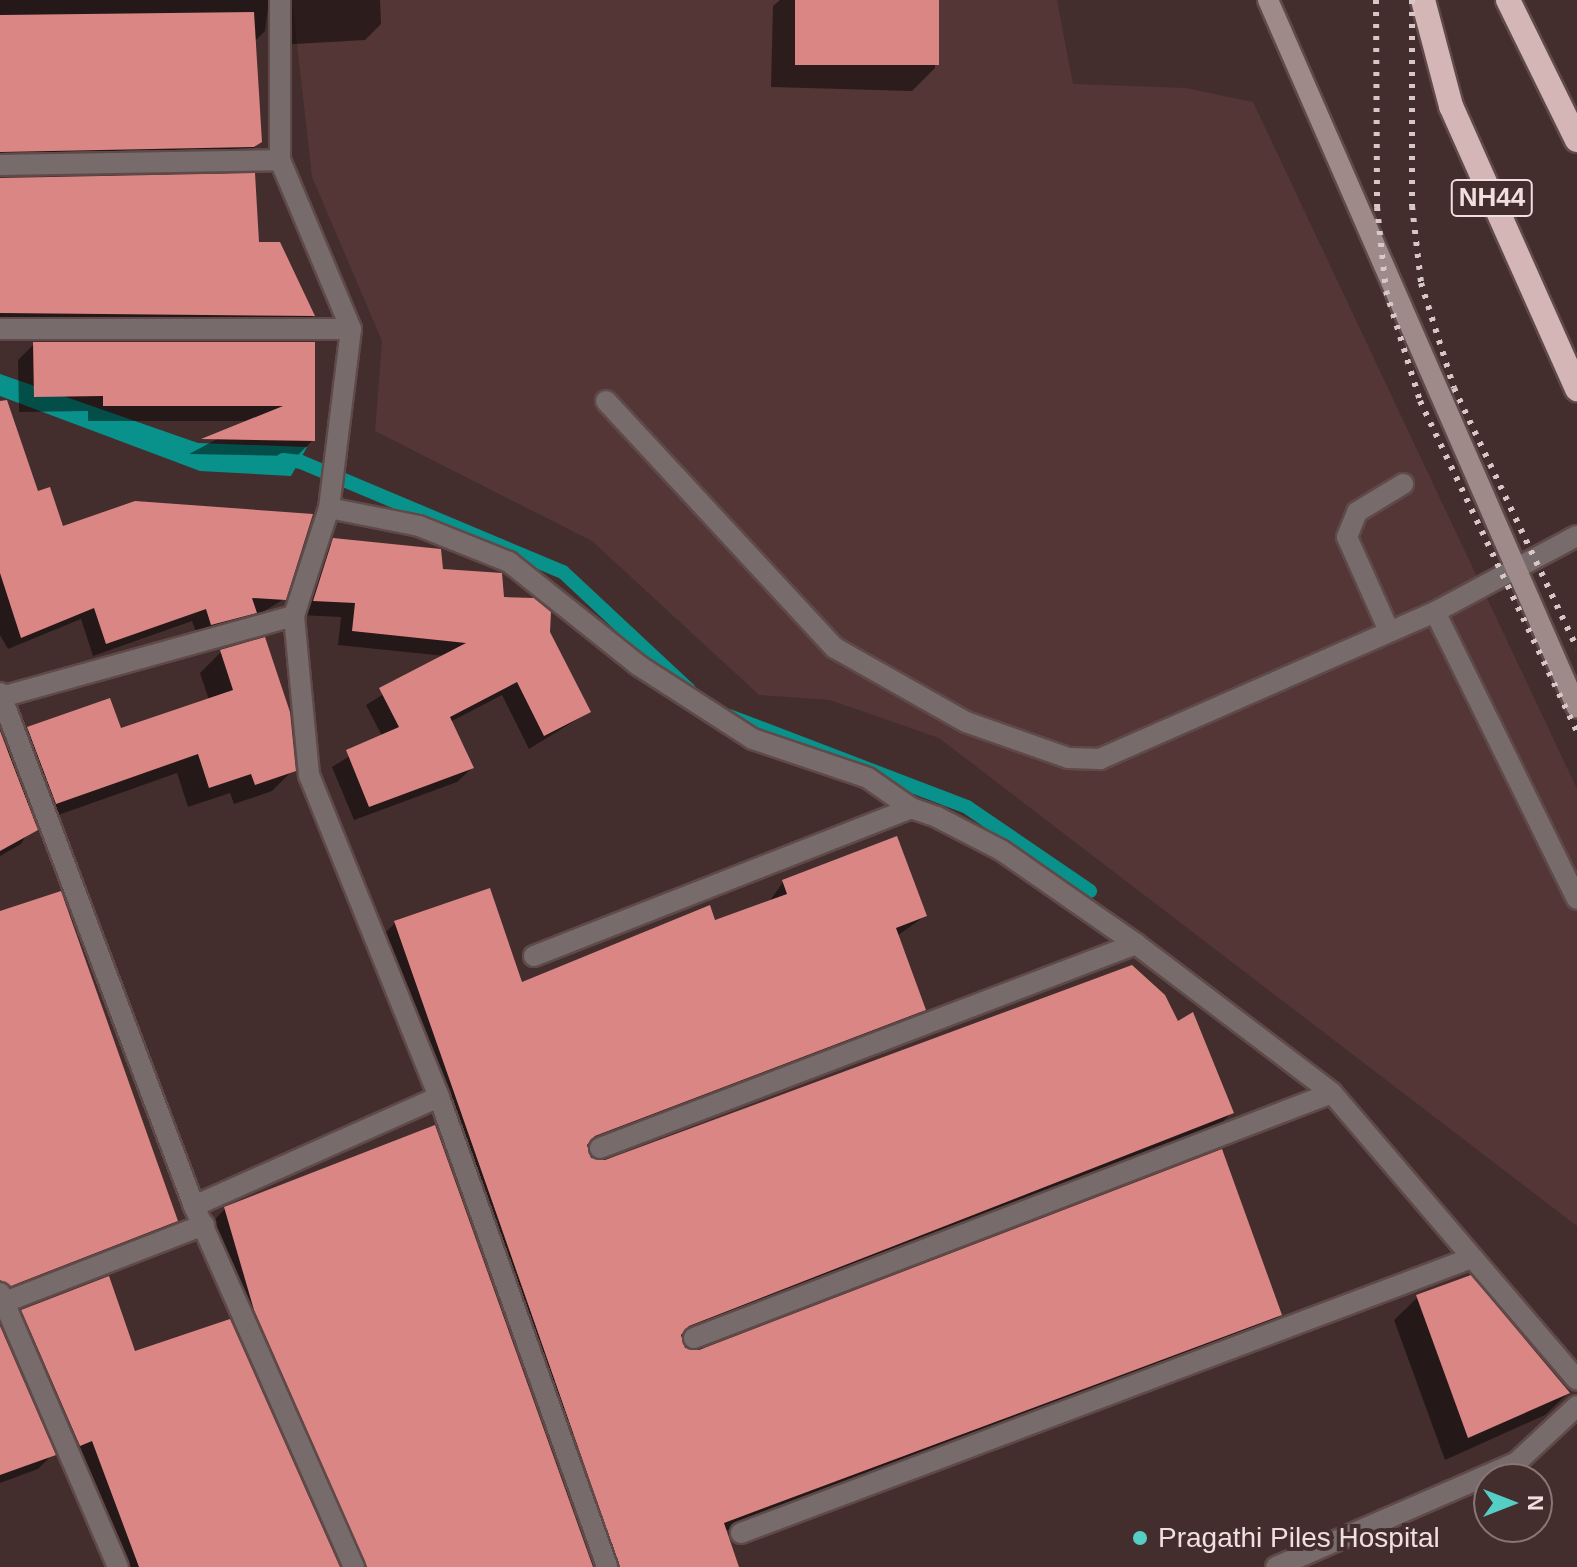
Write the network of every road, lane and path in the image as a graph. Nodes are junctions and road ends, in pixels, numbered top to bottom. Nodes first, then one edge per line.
1 (280, 0) edge
2 (1268, 0) edge
3 (1423, 0) edge
4 (1508, 0) edge
5 (1577, 140) edge
6 (280, 160) junction
7 (0, 165) edge
8 (0, 329) edge
9 (351, 329) junction
10 (1577, 389) edge
11 (606, 401) dead end
12 (1403, 484) dead end
13 (330, 503) junction
14 (1577, 536) edge
15 (1515, 570) junction
16 (1435, 612) junction
17 (294, 616) junction
18 (1389, 631) junction
19 (0, 695) edge
20 (1577, 708) edge
21 (911, 808) junction
22 (1577, 899) edge
23 (1136, 944) junction
24 (534, 956) dead end
25 (1332, 1093) junction
26 (439, 1097) junction
27 (600, 1148) dead end
28 (194, 1206) junction
29 (204, 1225) junction
30 (1469, 1259) junction
31 (1, 1300) edge
32 (694, 1338) dead end
33 (1577, 1380) edge
34 (1577, 1406) edge
35 (741, 1533) dead end
36 (118, 1567) edge
37 (354, 1567) edge
38 (607, 1567) edge
39 (1276, 1567) edge

1 - 6 street
2 - 15 street
3 - 10 highway, NH44
4 - 5 highway
6 - 7 street
6 - 9 street
8 - 9 street
9 - 13 street
11 - 18 street
12 - 18 street
13 - 17 street
13 - 21 street
14 - 15 street
15 - 16 street
15 - 20 street
16 - 18 street
16 - 22 street
17 - 19 street
17 - 26 street
19 - 28 street
21 - 23 street
21 - 24 street
23 - 25 street
23 - 27 street
25 - 30 street
25 - 32 street
26 - 28 street
26 - 38 street
28 - 29 street
29 - 31 street
29 - 37 street
30 - 33 street
30 - 35 street
31 - 36 street
34 - 39 street

